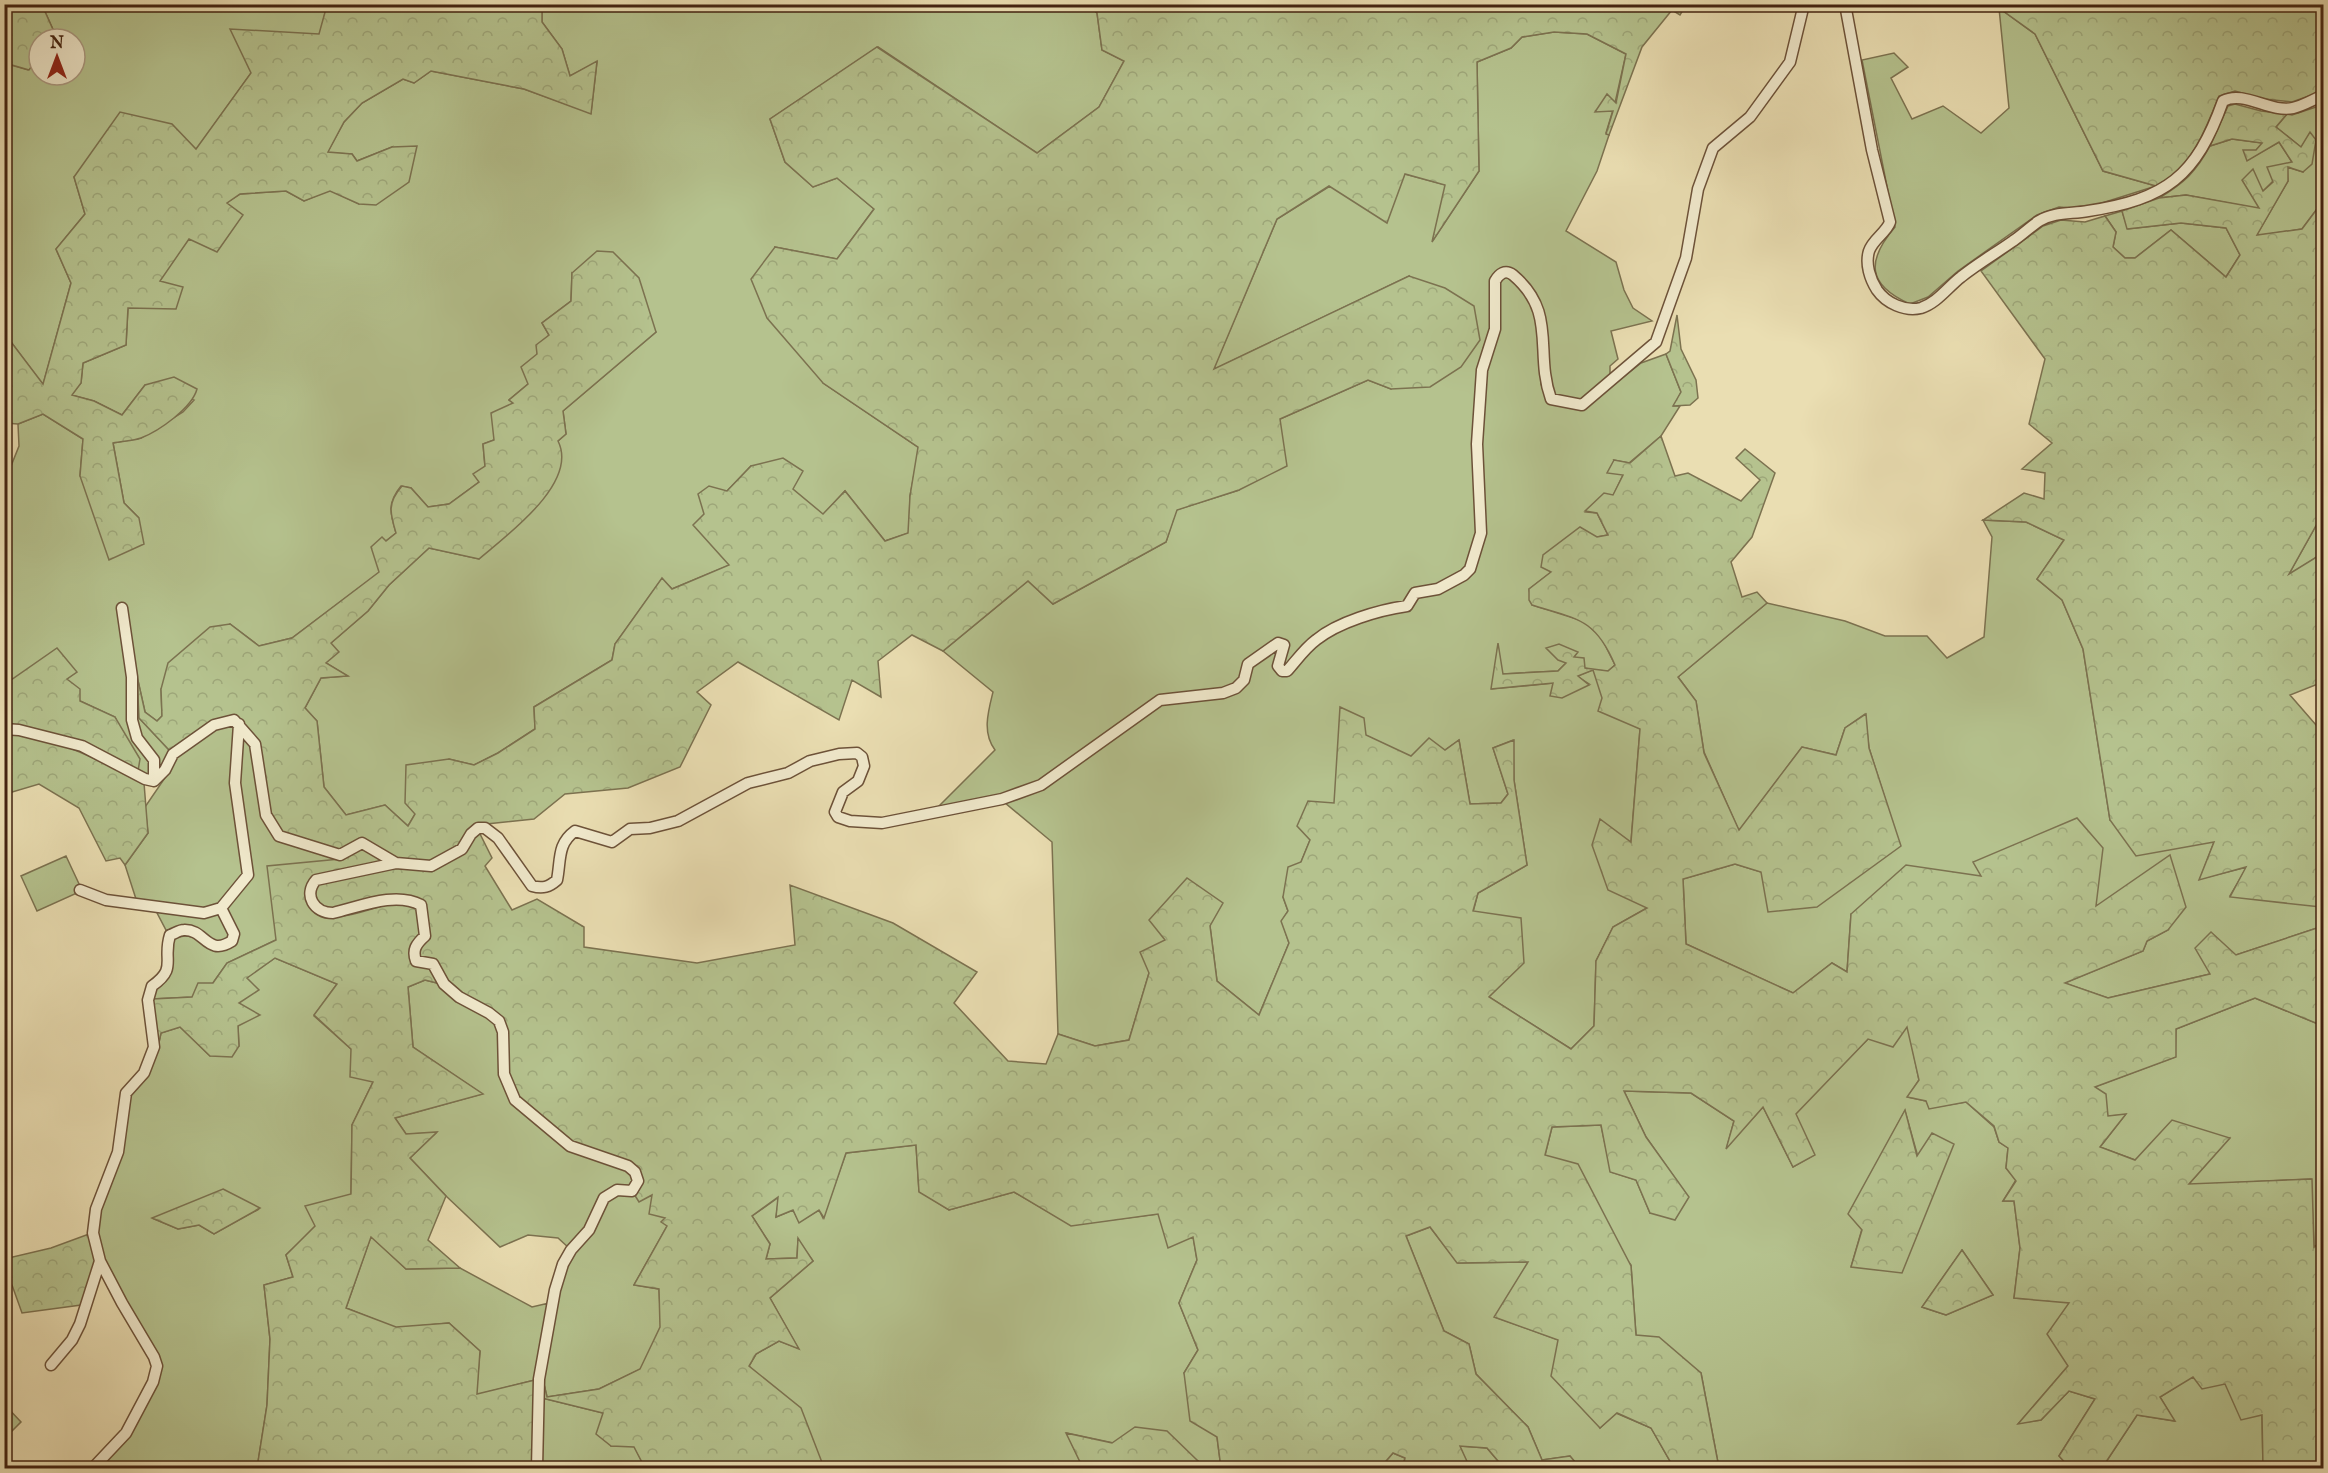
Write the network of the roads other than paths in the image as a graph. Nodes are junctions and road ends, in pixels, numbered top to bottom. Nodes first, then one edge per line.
1 (1804, 4) edge
2 (1845, 4) edge
3 (2324, 95) edge
4 (122, 608) dead end
5 (239, 724) junction
6 (4, 729) edge
7 (154, 781) junction
8 (396, 863) junction
9 (80, 890) dead end
10 (221, 908) junction
11 (100, 1261) junction
12 (51, 1365) dead end
13 (93, 1468) edge
14 (537, 1468) edge

1 - 8 street
2 - 3 street
4 - 7 street
5 - 7 street
5 - 8 street
5 - 10 street
6 - 7 street
8 - 14 street
9 - 10 street
10 - 11 street
11 - 12 street
11 - 13 street

